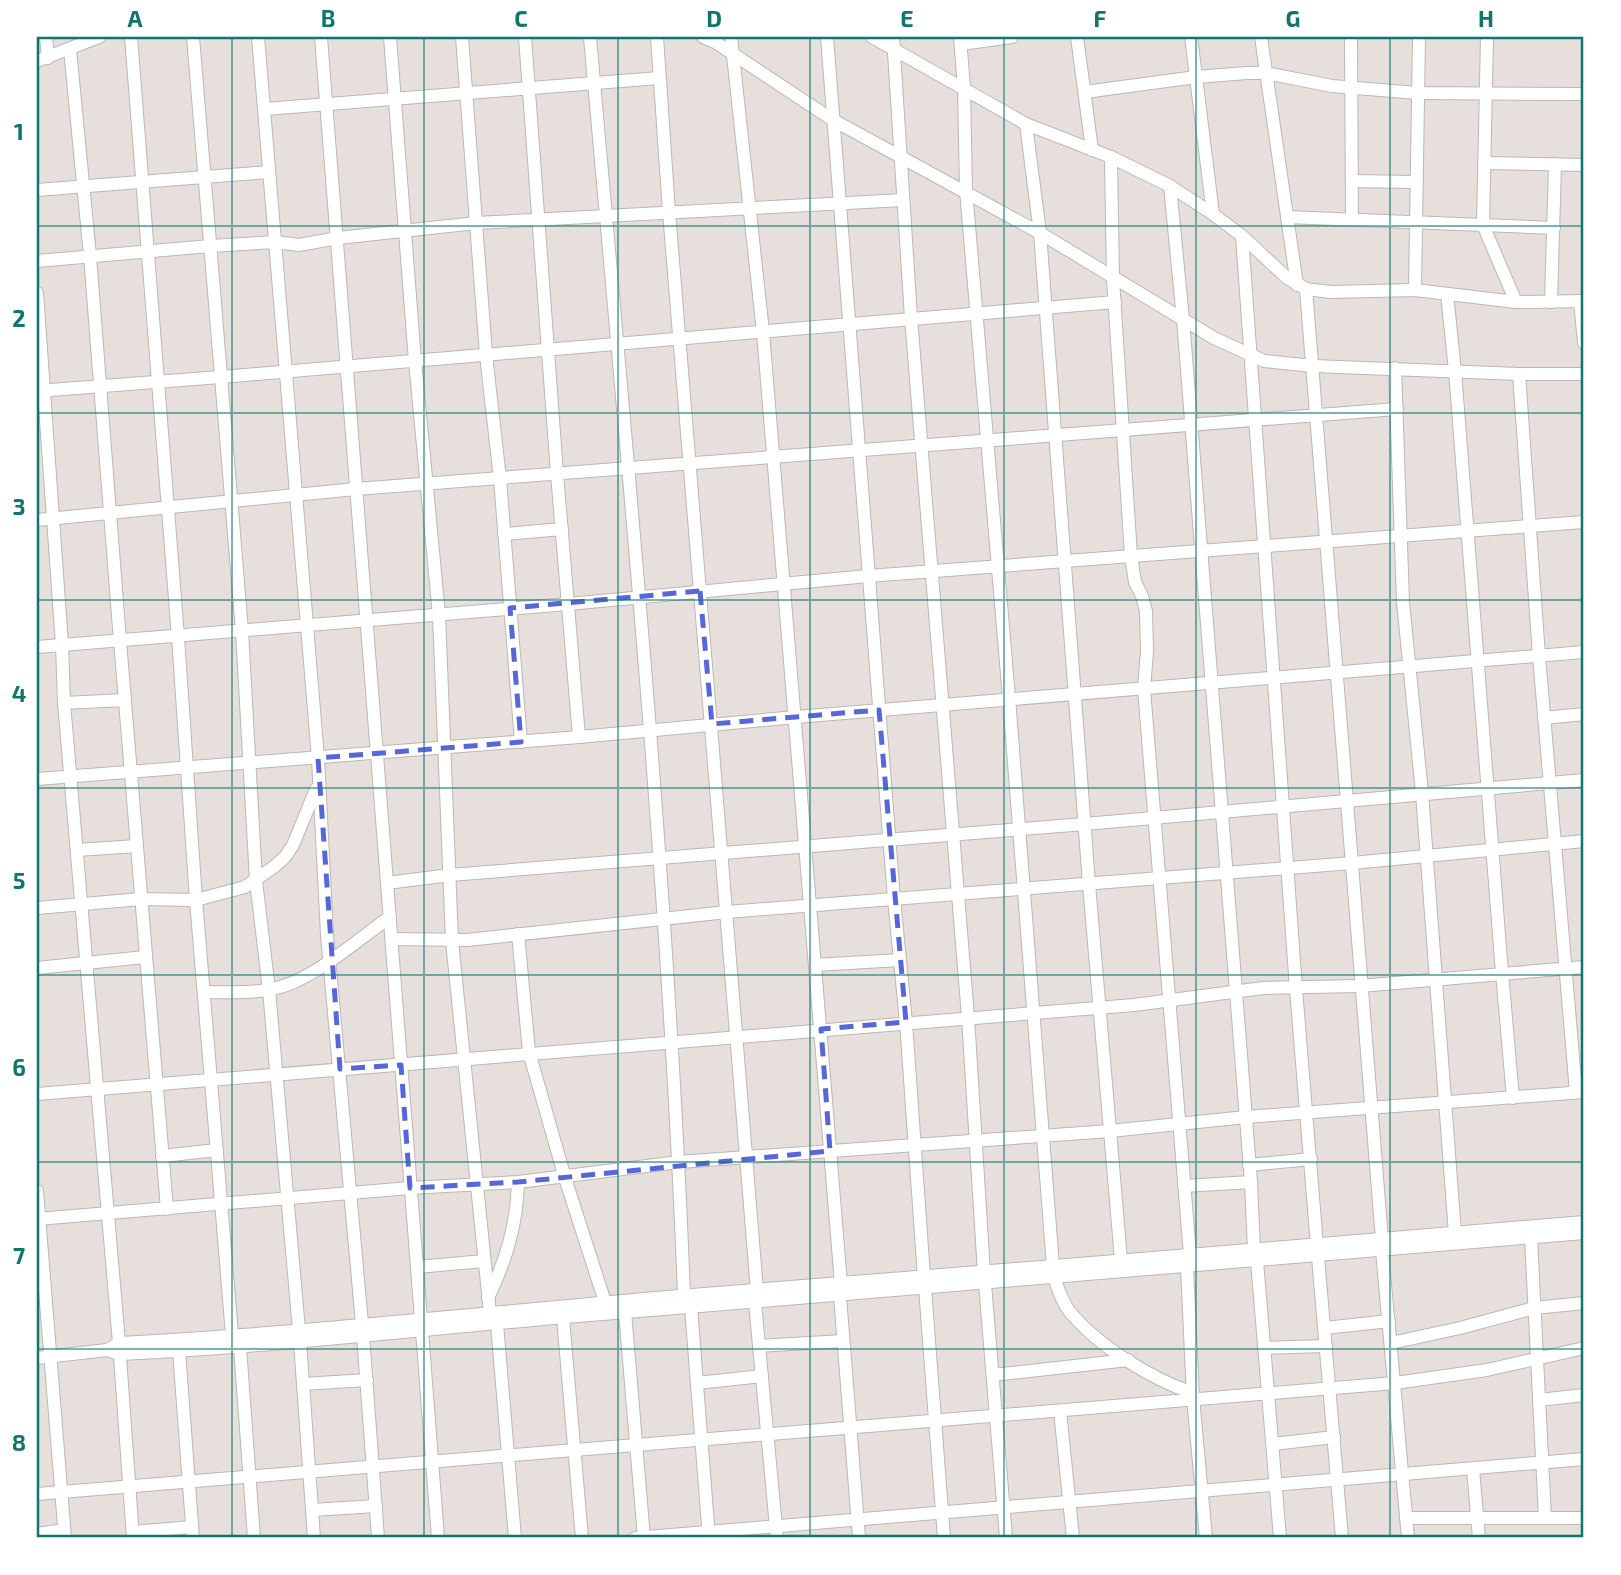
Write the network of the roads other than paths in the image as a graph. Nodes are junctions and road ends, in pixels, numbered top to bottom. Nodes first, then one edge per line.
1 (47, 37) edge
2 (99, 37) edge
3 (131, 37) edge
4 (193, 37) edge
5 (258, 37) edge
6 (321, 37) edge
7 (390, 37) edge
8 (462, 37) edge
9 (525, 37) edge
10 (590, 37) edge
11 (657, 37) edge
12 (703, 37) edge
13 (731, 37) edge
14 (827, 37) edge
15 (872, 37) edge
16 (1012, 37) edge
17 (1077, 37) edge
18 (1191, 37) edge
19 (1261, 37) edge
20 (1351, 37) edge
21 (1419, 37) edge
22 (1487, 37) edge
23 (961, 40) edge
24 (894, 43) edge
25 (70, 49) junction
26 (733, 54) junction
27 (43, 60) edge
28 (1266, 73) junction
29 (1196, 76) junction
30 (659, 78) junction
31 (595, 85) junction
32 (1352, 87) junction
33 (964, 88) junction
34 (528, 89) junction
35 (1084, 92) junction
36 (466, 93) junction
37 (1417, 93) junction
38 (1485, 93) junction
39 (1584, 94) edge
40 (395, 99) junction
41 (326, 103) junction
42 (265, 108) junction
43 (833, 120) junction
44 (1026, 124) junction
45 (1092, 150) junction
46 (900, 155) junction
47 (1111, 158) junction
48 (1484, 163) junction
49 (1555, 164) junction
50 (1584, 165) edge
51 (270, 172) junction
52 (206, 178) junction
53 (1352, 181) junction
54 (1415, 182) junction
55 (144, 183) junction
56 (83, 186) junction
57 (1170, 186) junction
58 (37, 190) edge
59 (965, 190) junction
60 (903, 200) junction
61 (838, 202) junction
62 (751, 207) junction
63 (669, 212) junction
64 (1213, 214) junction
65 (607, 216) junction
66 (1287, 217) junction
67 (539, 219) junction
68 (1352, 220) junction
69 (475, 223) junction
70 (1414, 223) junction
71 (1483, 225) junction
72 (1554, 228) junction
73 (404, 232) junction
74 (1040, 233) junction
75 (1242, 236) junction
76 (338, 238) junction
77 (276, 242) junction
78 (210, 246) junction
79 (149, 252) junction
80 (90, 256) junction
81 (37, 261) edge
82 (1113, 279) junction
83 (1302, 287) junction
84 (1415, 290) junction
85 (37, 293) edge
86 (1447, 294) junction
87 (1582, 301) edge
88 (1115, 302) junction
89 (1516, 302) junction
90 (1552, 302) junction
91 (1046, 308) junction
92 (977, 314) junction
93 (911, 318) junction
94 (1183, 319) junction
95 (850, 324) junction
96 (763, 332) junction
97 (680, 338) junction
98 (1584, 343) edge
99 (617, 344) junction
100 (548, 349) junction
101 (486, 355) junction
102 (1250, 355) junction
103 (415, 361) junction
104 (345, 366) junction
105 (1313, 366) junction
106 (1395, 368) junction
107 (1455, 371) junction
108 (285, 372) junction
109 (1519, 374) junction
110 (1584, 374) edge
111 (221, 377) junction
112 (158, 382) junction
113 (101, 386) junction
114 (40, 390) edge
115 (1397, 410) junction
116 (1315, 415) junction
117 (1255, 419) junction
118 (1190, 424) junction
119 (1124, 429) junction
120 (1054, 435) junction
121 (987, 441) junction
122 (921, 446) junction
123 (859, 451) junction
124 (773, 458) junction
125 (691, 464) junction
126 (627, 469) junction
127 (556, 474) junction
128 (500, 479) junction
129 (426, 485) junction
130 (356, 489) junction
131 (296, 497) junction
132 (232, 503) junction
133 (168, 508) junction
134 (110, 512) junction
135 (52, 518) junction
136 (37, 520) edge
137 (1584, 522) edge
138 (1530, 526) junction
139 (562, 529) junction
140 (1468, 529) junction
141 (504, 534) junction
142 (1401, 535) junction
143 (1325, 541) junction
144 (1263, 547) junction
145 (1200, 552) junction
146 (1131, 556) junction
147 (1064, 562) junction
148 (998, 567) junction
149 (932, 572) junction
150 (869, 576) junction
151 (784, 584) junction
152 (700, 591) junction
153 (638, 598) junction
154 (568, 604) junction
155 (510, 608) junction
156 (439, 615) junction
157 (365, 620) junction
158 (307, 625) junction
159 (242, 631) junction
160 (178, 637) junction
161 (120, 641) junction
162 (62, 645) junction
163 (37, 647) edge
164 (1584, 652) edge
165 (1539, 656) junction
166 (1478, 662) junction
167 (1411, 667) junction
168 (1337, 674) junction
169 (1275, 678) junction
170 (1210, 683) junction
171 (1144, 688) junction
172 (1075, 695) junction
173 (1009, 698) junction
174 (125, 700) junction
175 (64, 703) junction
176 (943, 705) junction
177 (879, 710) junction
178 (1584, 714) edge
179 (796, 717) junction
180 (1544, 718) junction
181 (712, 724) junction
182 (649, 730) junction
183 (579, 737) junction
184 (521, 742) junction
185 (446, 748) junction
186 (375, 754) junction
187 (318, 758) junction
188 (251, 764) junction
189 (187, 769) junction
190 (131, 773) junction
191 (71, 775) junction
192 (37, 779) edge
193 (1584, 780) edge
194 (1550, 783) junction
195 (318, 784) junction
196 (1488, 788) junction
197 (1422, 793) junction
198 (1347, 801) junction
199 (1284, 807) junction
200 (1222, 811) junction
201 (1155, 817) junction
202 (1085, 824) junction
203 (1019, 828) junction
204 (954, 833) junction
205 (889, 838) junction
206 (1584, 841) edge
207 (1555, 843) junction
208 (805, 845) junction
209 (137, 846) junction
210 (77, 850) junction
211 (1492, 850) junction
212 (722, 852) junction
213 (1427, 856) junction
214 (659, 858) junction
215 (1352, 863) junction
216 (1289, 868) junction
217 (1227, 871) junction
218 (450, 875) junction
219 (1158, 877) junction
220 (256, 881) junction
221 (387, 883) junction
222 (1089, 884) junction
223 (1023, 889) junction
224 (958, 893) junction
225 (141, 899) junction
226 (894, 899) junction
227 (196, 900) junction
228 (82, 904) junction
229 (810, 906) junction
230 (37, 908) edge
231 (727, 912) junction
232 (390, 916) junction
233 (664, 918) junction
234 (518, 934) junction
235 (392, 939) junction
236 (452, 941) junction
237 (145, 957) junction
238 (329, 960) junction
239 (900, 960) junction
240 (88, 963) junction
241 (815, 965) junction
242 (1584, 967) edge
243 (37, 968) edge
244 (1565, 968) junction
245 (1502, 973) junction
246 (1436, 979) junction
247 (1360, 986) junction
248 (1296, 989) junction
249 (269, 990) junction
250 (1237, 991) junction
251 (204, 992) junction
252 (1169, 1001) junction
253 (1099, 1008) junction
254 (1034, 1012) junction
255 (968, 1017) junction
256 (906, 1022) junction
257 (821, 1029) junction
258 (737, 1037) junction
259 (671, 1043) junction
260 (529, 1052) junction
261 (464, 1060) junction
262 (401, 1065) junction
263 (340, 1069) junction
264 (276, 1075) junction
265 (211, 1080) junction
266 (156, 1084) junction
267 (97, 1088) junction
268 (1580, 1092) edge
269 (37, 1094) edge
270 (1513, 1098) junction
271 (1445, 1103) junction
272 (1370, 1108) junction
273 (1307, 1113) junction
274 (1246, 1117) junction
275 (1178, 1125) junction
276 (1111, 1131) junction
277 (1043, 1136) junction
278 (977, 1140) junction
279 (915, 1144) junction
280 (217, 1150) junction
281 (830, 1151) junction
282 (162, 1156) junction
283 (747, 1158) junction
284 (1311, 1159) junction
285 (679, 1163) junction
286 (1250, 1166) junction
287 (565, 1178) junction
288 (518, 1182) junction
289 (1251, 1182) junction
290 (477, 1185) junction
291 (1184, 1186) junction
292 (410, 1188) junction
293 (37, 1191) edge
294 (350, 1193) junction
295 (286, 1198) junction
296 (222, 1204) junction
297 (167, 1209) junction
298 (107, 1213) junction
299 (38, 1219) edge
300 (1584, 1222) edge
301 (1584, 1233) edge
302 (1455, 1234) junction
303 (1531, 1238) junction
304 (1382, 1245) junction
305 (1318, 1252) junction
306 (1256, 1256) junction
307 (1121, 1260) junction
308 (484, 1261) junction
309 (1188, 1261) junction
310 (416, 1267) junction
311 (1053, 1272) junction
312 (985, 1278) junction
313 (924, 1283) junction
314 (840, 1290) junction
315 (756, 1297) junction
316 (488, 1298) junction
317 (687, 1302) junction
318 (605, 1303) junction
319 (1584, 1303) edge
320 (1534, 1308) junction
321 (625, 1312) junction
322 (563, 1318) junction
323 (493, 1319) junction
324 (1389, 1321) junction
325 (421, 1325) junction
326 (1325, 1328) junction
327 (362, 1330) junction
328 (299, 1336) junction
329 (236, 1341) junction
330 (843, 1341) junction
331 (1391, 1343) junction
332 (760, 1346) junction
333 (1326, 1346) junction
334 (1584, 1348) edge
335 (115, 1349) junction
336 (1266, 1349) junction
337 (179, 1351) junction
338 (52, 1356) junction
339 (37, 1358) edge
340 (1536, 1359) junction
341 (1128, 1360) junction
342 (993, 1375) junction
343 (762, 1376) junction
344 (367, 1380) junction
345 (697, 1383) junction
346 (1395, 1383) junction
347 (303, 1384) junction
348 (1330, 1387) junction
349 (1269, 1392) junction
350 (1584, 1395) edge
351 (1193, 1396) junction
352 (1539, 1400) junction
353 (1060, 1410) junction
354 (997, 1416) junction
355 (935, 1420) junction
356 (850, 1427) junction
357 (768, 1434) junction
358 (1334, 1437) junction
359 (701, 1440) junction
360 (1273, 1444) junction
361 (636, 1446) junction
362 (574, 1451) junction
363 (508, 1455) junction
364 (1584, 1459) edge
365 (432, 1462) junction
366 (1543, 1463) junction
367 (373, 1466) junction
368 (1473, 1469) junction
369 (309, 1471) junction
370 (249, 1475) junction
371 (1402, 1475) junction
372 (1338, 1480) junction
373 (188, 1481) junction
374 (1277, 1485) junction
375 (129, 1486) junction
376 (1202, 1491) junction
377 (61, 1492) junction
378 (37, 1494) edge
379 (1069, 1501) junction
380 (376, 1506) junction
381 (1003, 1507) junction
382 (312, 1510) junction
383 (942, 1512) junction
384 (858, 1518) junction
385 (1406, 1518) junction
386 (1477, 1518) junction
387 (1545, 1518) junction
388 (1584, 1518) edge
389 (192, 1532) edge
390 (777, 1532) edge
391 (37, 1534) edge
392 (65, 1534) edge
393 (709, 1534) edge
394 (133, 1535) edge
395 (254, 1538) edge
396 (314, 1538) edge
397 (378, 1538) edge
398 (438, 1538) edge
399 (515, 1538) edge
400 (582, 1538) edge
401 (641, 1538) edge
402 (859, 1538) edge
403 (944, 1538) edge
404 (1006, 1538) edge
405 (1073, 1538) edge
406 (1206, 1538) edge
407 (1280, 1538) edge
408 (1342, 1538) edge
409 (1408, 1538) edge
410 (1479, 1538) edge

1 - 27 street
2 - 25 street
3 - 55 street
4 - 52 street
5 - 42 street
6 - 41 street
7 - 40 street
8 - 36 street
9 - 34 street
10 - 31 street
11 - 30 street
12 - 26 street
13 - 26 street
14 - 43 street
15 - 24 street
16 - 23 street
17 - 35 street
18 - 29 street
19 - 28 street
20 - 32 street
21 - 37 street
22 - 38 street
23 - 33 street
24 - 33 street
24 - 46 street
25 - 27 street
25 - 56 street
26 - 43 street
26 - 62 street
28 - 29 street
28 - 32 street
28 - 66 street
29 - 35 street
29 - 64 street
30 - 31 street
30 - 63 street
31 - 34 street
31 - 65 street
32 - 37 street
32 - 53 street
33 - 44 street
33 - 59 street
34 - 36 street
34 - 67 street
35 - 45 street
36 - 40 street
36 - 69 street
37 - 38 street
37 - 54 street
38 - 39 street
38 - 48 street
40 - 41 street
40 - 73 street
41 - 42 street
41 - 76 street
42 - 51 street
43 - 46 street
43 - 61 street
44 - 45 street
44 - 74 street
45 - 47 street
46 - 59 street
46 - 60 street
47 - 57 street
47 - 82 street
48 - 49 street
48 - 71 street
49 - 50 street
49 - 72 street
51 - 52 street
51 - 77 street
52 - 55 street
52 - 78 street
53 - 54 street
53 - 68 street
54 - 70 street
55 - 56 street
55 - 79 street
56 - 58 street
56 - 80 street
57 - 64 street
57 - 94 street
59 - 74 street
59 - 92 street
60 - 61 street
60 - 93 street
61 - 62 street
61 - 95 street
62 - 63 street
62 - 96 street
63 - 65 street
63 - 97 street
64 - 75 street
65 - 67 street
65 - 99 street
66 - 68 street
66 - 83 street
67 - 69 street
67 - 100 street
68 - 70 street
69 - 73 street
69 - 101 street
70 - 71 street
70 - 84 street
71 - 72 street
71 - 89 street
72 - 90 street
73 - 76 street
73 - 103 street
74 - 82 street
74 - 91 street
75 - 83 street
75 - 102 street
76 - 77 street
76 - 104 street
77 - 78 street
77 - 108 street
78 - 79 street
78 - 111 street
79 - 80 street
79 - 112 street
80 - 81 street
80 - 113 street
82 - 88 street
82 - 94 street
83 - 84 street
83 - 105 street
84 - 86 street
85 - 114 street
86 - 89 street
86 - 107 street
87 - 90 street
87 - 98 street
88 - 91 street
88 - 119 street
89 - 90 street
91 - 92 street
91 - 120 street
92 - 93 street
92 - 121 street
93 - 95 street
93 - 122 street
94 - 102 street
94 - 118 street
95 - 96 street
95 - 123 street
96 - 97 street
96 - 124 street
97 - 99 street
97 - 125 street
99 - 100 street
99 - 126 street
100 - 101 street
100 - 127 street
101 - 103 street
101 - 128 street
102 - 105 street
102 - 117 street
103 - 104 street
103 - 129 street
104 - 108 street
104 - 130 street
105 - 106 street
105 - 116 street
106 - 107 street
106 - 115 street
107 - 109 street
107 - 140 street
108 - 111 street
108 - 131 street
109 - 110 street
109 - 138 street
111 - 112 street
111 - 132 street
112 - 113 street
112 - 133 street
113 - 114 street
113 - 134 street
114 - 135 street
115 - 116 street
115 - 142 street
116 - 117 street
116 - 143 street
117 - 118 street
117 - 144 street
118 - 119 street
118 - 145 street
119 - 120 street
119 - 146 street
120 - 121 street
120 - 147 street
121 - 122 street
121 - 148 street
122 - 123 street
122 - 149 street
123 - 124 street
123 - 150 street
124 - 125 street
124 - 151 street
125 - 126 street
125 - 152 street
126 - 127 street
126 - 153 street
127 - 128 street
127 - 139 street
128 - 129 street
128 - 141 street
129 - 130 street
129 - 156 street
130 - 131 street
130 - 157 street
131 - 132 street
131 - 158 street
132 - 133 street
132 - 159 street
133 - 134 street
133 - 160 street
134 - 135 street
134 - 161 street
135 - 136 street
135 - 162 street
137 - 138 street
138 - 140 street
138 - 165 street
139 - 141 street
139 - 154 street
140 - 142 street
140 - 166 street
141 - 155 street
142 - 143 street
142 - 167 street
143 - 144 street
143 - 168 street
144 - 145 street
144 - 169 street
145 - 146 street
145 - 170 street
146 - 147 street
146 - 171 street
147 - 148 street
147 - 172 street
148 - 149 street
148 - 173 street
149 - 150 street
149 - 176 street
150 - 151 street
150 - 177 street
151 - 152 street
151 - 179 street
152 - 153 street
152 - 181 street
153 - 154 street
153 - 182 street
154 - 155 street
154 - 183 street
155 - 156 street
155 - 184 street
156 - 157 street
156 - 185 street
157 - 158 street
157 - 186 street
158 - 159 street
158 - 187 street
159 - 160 street
159 - 188 street
160 - 161 street
160 - 189 street
161 - 162 street
161 - 174 street
162 - 163 street
162 - 175 street
164 - 165 street
165 - 166 street
165 - 180 street
166 - 167 street
166 - 196 street
167 - 168 street
167 - 197 street
168 - 169 street
168 - 198 street
169 - 170 street
169 - 199 street
170 - 171 street
170 - 200 street
171 - 172 street
171 - 201 street
172 - 173 street
172 - 202 street
173 - 176 street
173 - 203 street
174 - 175 street
174 - 190 street
175 - 191 street
176 - 177 street
176 - 204 street
177 - 179 street
177 - 205 street
178 - 180 street
179 - 181 street
179 - 208 street
180 - 194 street
181 - 182 street
181 - 212 street
182 - 183 street
182 - 214 street
183 - 184 street
184 - 185 street
185 - 186 street
185 - 218 street
186 - 187 street
186 - 221 street
187 - 188 street
187 - 195 street
188 - 189 street
188 - 220 street
189 - 190 street
189 - 227 street
190 - 191 street
190 - 209 street
191 - 192 street
191 - 210 street
193 - 194 street
194 - 196 street
194 - 207 street
195 - 220 street
195 - 238 street
196 - 197 street
196 - 211 street
197 - 198 street
197 - 213 street
198 - 199 street
198 - 215 street
199 - 200 street
199 - 216 street
200 - 201 street
200 - 217 street
201 - 202 street
201 - 219 street
202 - 203 street
202 - 222 street
203 - 204 street
203 - 223 street
204 - 205 street
204 - 224 street
205 - 208 street
205 - 226 street
206 - 207 street
207 - 211 street
207 - 244 street
208 - 212 street
208 - 229 street
209 - 210 street
209 - 225 street
210 - 228 street
211 - 213 street
211 - 245 street
212 - 214 street
212 - 231 street
213 - 215 street
213 - 246 street
214 - 218 street
214 - 233 street
215 - 216 street
215 - 247 street
216 - 217 street
216 - 248 street
217 - 219 street
217 - 250 street
218 - 221 street
218 - 236 street
219 - 222 street
219 - 252 street
220 - 227 street
220 - 249 street
221 - 232 street
222 - 223 street
222 - 253 street
223 - 224 street
223 - 254 street
224 - 226 street
224 - 255 street
225 - 227 street
225 - 228 street
225 - 237 street
226 - 229 street
226 - 239 street
227 - 251 street
228 - 230 street
228 - 240 street
229 - 231 street
229 - 241 street
231 - 233 street
231 - 258 street
232 - 235 street
232 - 238 street
233 - 234 street
233 - 259 street
234 - 236 street
234 - 260 street
235 - 236 street
235 - 262 street
236 - 261 street
237 - 240 street
237 - 266 street
238 - 249 street
238 - 263 street
239 - 241 street
239 - 256 street
240 - 243 street
240 - 267 street
241 - 257 street
242 - 244 street
244 - 245 street
244 - 268 street
245 - 246 street
245 - 270 street
246 - 247 street
246 - 271 street
247 - 248 street
247 - 272 street
248 - 250 street
248 - 273 street
249 - 251 street
249 - 264 street
250 - 252 street
250 - 274 street
251 - 265 street
252 - 253 street
252 - 275 street
253 - 254 street
253 - 276 street
254 - 255 street
254 - 277 street
255 - 256 street
255 - 278 street
256 - 257 street
256 - 279 street
257 - 258 street
257 - 281 street
258 - 259 street
258 - 283 street
259 - 260 street
259 - 285 street
260 - 261 street
260 - 287 street
261 - 262 street
261 - 290 street
262 - 263 street
262 - 292 street
263 - 264 street
263 - 294 street
264 - 265 street
264 - 295 street
265 - 266 street
265 - 280 street
266 - 267 street
266 - 282 street
267 - 269 street
267 - 298 street
268 - 270 street
270 - 271 street
271 - 272 street
271 - 302 street
272 - 273 street
272 - 304 street
273 - 274 street
273 - 284 street
274 - 275 street
274 - 286 street
275 - 276 street
275 - 291 street
276 - 277 street
276 - 307 street
277 - 278 street
277 - 311 street
278 - 279 street
278 - 312 street
279 - 281 street
279 - 313 street
280 - 282 street
280 - 296 street
281 - 283 street
281 - 314 street
282 - 297 street
283 - 285 street
283 - 315 street
284 - 286 street
284 - 305 street
285 - 287 street
285 - 317 street
286 - 289 street
287 - 288 street
287 - 318 street
288 - 290 street
288 - 316 street
289 - 291 street
289 - 306 street
290 - 292 street
290 - 308 street
291 - 309 street
292 - 294 street
292 - 310 street
293 - 299 street
294 - 295 street
294 - 327 street
295 - 296 street
295 - 328 street
296 - 297 street
296 - 329 street
297 - 298 street
298 - 299 street
298 - 335 street
299 - 338 street
300 - 302 street
301 - 303 street
302 - 304 street
303 - 304 street
303 - 320 street
304 - 305 street
304 - 324 street
305 - 306 street
305 - 326 street
306 - 309 street
306 - 336 street
307 - 309 street
307 - 311 street
308 - 310 street
308 - 316 street
309 - 311 street
309 - 351 street
310 - 325 street
311 - 312 street
311 - 341 street
312 - 313 street
312 - 342 street
313 - 314 street
313 - 355 street
314 - 315 street
314 - 330 street
315 - 317 street
315 - 332 street
316 - 323 street
317 - 318 street
317 - 321 street
317 - 345 street
318 - 323 street
319 - 320 street
320 - 331 street
320 - 340 street
321 - 322 street
321 - 361 street
322 - 323 street
322 - 362 street
323 - 325 street
323 - 363 street
324 - 326 street
324 - 331 street
325 - 327 street
325 - 365 street
326 - 333 street
327 - 328 street
327 - 344 street
328 - 329 street
328 - 347 street
329 - 335 street
329 - 337 street
329 - 370 street
330 - 332 street
330 - 356 street
331 - 346 street
332 - 343 street
333 - 336 street
333 - 348 street
334 - 340 street
335 - 337 street
335 - 338 street
335 - 375 street
336 - 349 street
337 - 373 street
338 - 339 street
338 - 377 street
340 - 346 street
340 - 352 street
341 - 342 street
341 - 351 street
342 - 354 street
343 - 345 street
343 - 357 street
344 - 347 street
344 - 367 street
345 - 359 street
346 - 348 street
346 - 371 street
347 - 369 street
348 - 349 street
348 - 358 street
349 - 351 street
349 - 360 street
350 - 352 street
351 - 353 street
351 - 376 street
352 - 366 street
353 - 354 street
353 - 379 street
354 - 355 street
354 - 381 street
355 - 356 street
355 - 383 street
356 - 357 street
356 - 384 street
357 - 359 street
357 - 390 street
358 - 360 street
358 - 372 street
359 - 361 street
359 - 393 street
360 - 374 street
361 - 362 street
361 - 401 street
362 - 363 street
362 - 400 street
363 - 365 street
363 - 399 street
364 - 366 street
365 - 367 street
365 - 398 street
366 - 368 street
366 - 387 street
367 - 369 street
367 - 380 street
368 - 371 street
368 - 386 street
369 - 370 street
369 - 382 street
370 - 373 street
370 - 395 street
371 - 372 street
371 - 385 street
372 - 374 street
372 - 408 street
373 - 375 street
373 - 389 street
374 - 376 street
374 - 407 street
375 - 377 street
375 - 394 street
376 - 379 street
376 - 406 street
377 - 378 street
377 - 392 street
379 - 381 street
379 - 405 street
380 - 382 street
380 - 397 street
381 - 383 street
381 - 404 street
382 - 396 street
383 - 384 street
383 - 403 street
384 - 390 street
384 - 402 street
385 - 386 street
385 - 409 street
386 - 387 street
386 - 410 street
387 - 388 street
389 - 394 street
390 - 393 street
391 - 392 street
393 - 401 street

